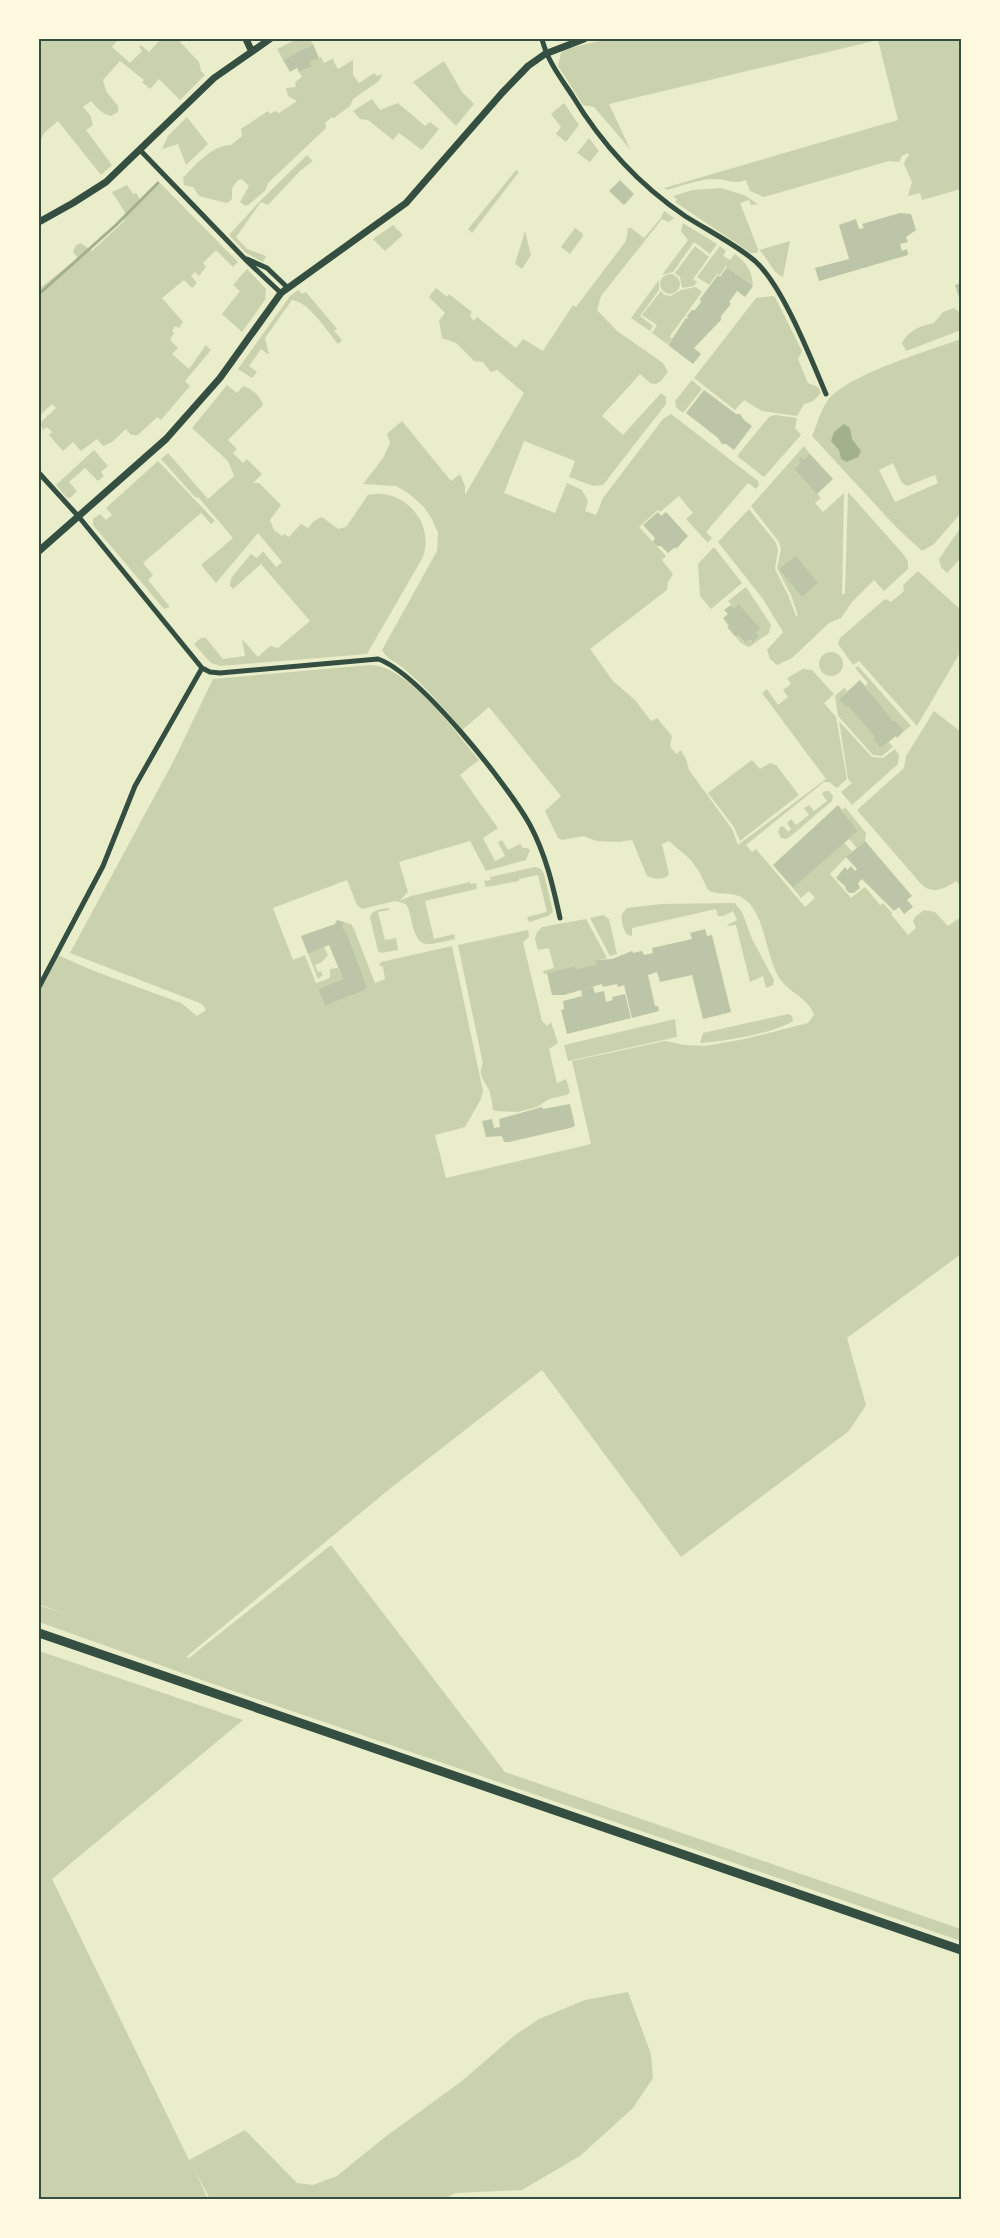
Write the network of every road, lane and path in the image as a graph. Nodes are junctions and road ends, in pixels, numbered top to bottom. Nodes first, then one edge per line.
1 (246, 39) edge
2 (270, 39) edge
3 (542, 39) edge
4 (584, 39) edge
5 (251, 50) junction
6 (545, 54) junction
7 (140, 150) junction
8 (39, 222) edge
9 (243, 257) junction
10 (287, 287) junction
11 (281, 293) junction
12 (826, 394) dead end
13 (39, 473) edge
14 (78, 517) junction
15 (39, 551) edge
16 (202, 668) junction
17 (560, 918) dead end
18 (39, 987) edge
19 (39, 1632) edge
20 (961, 1950) edge

1 - 5 street
2 - 5 street
3 - 6 street
4 - 6 street
5 - 7 street
6 - 10 street
6 - 12 street
7 - 8 street
7 - 9 street
9 - 10 street
9 - 11 street
10 - 11 street
11 - 14 street
13 - 14 street
14 - 15 street
14 - 16 street
16 - 17 street
16 - 18 street
19 - 20 main road

